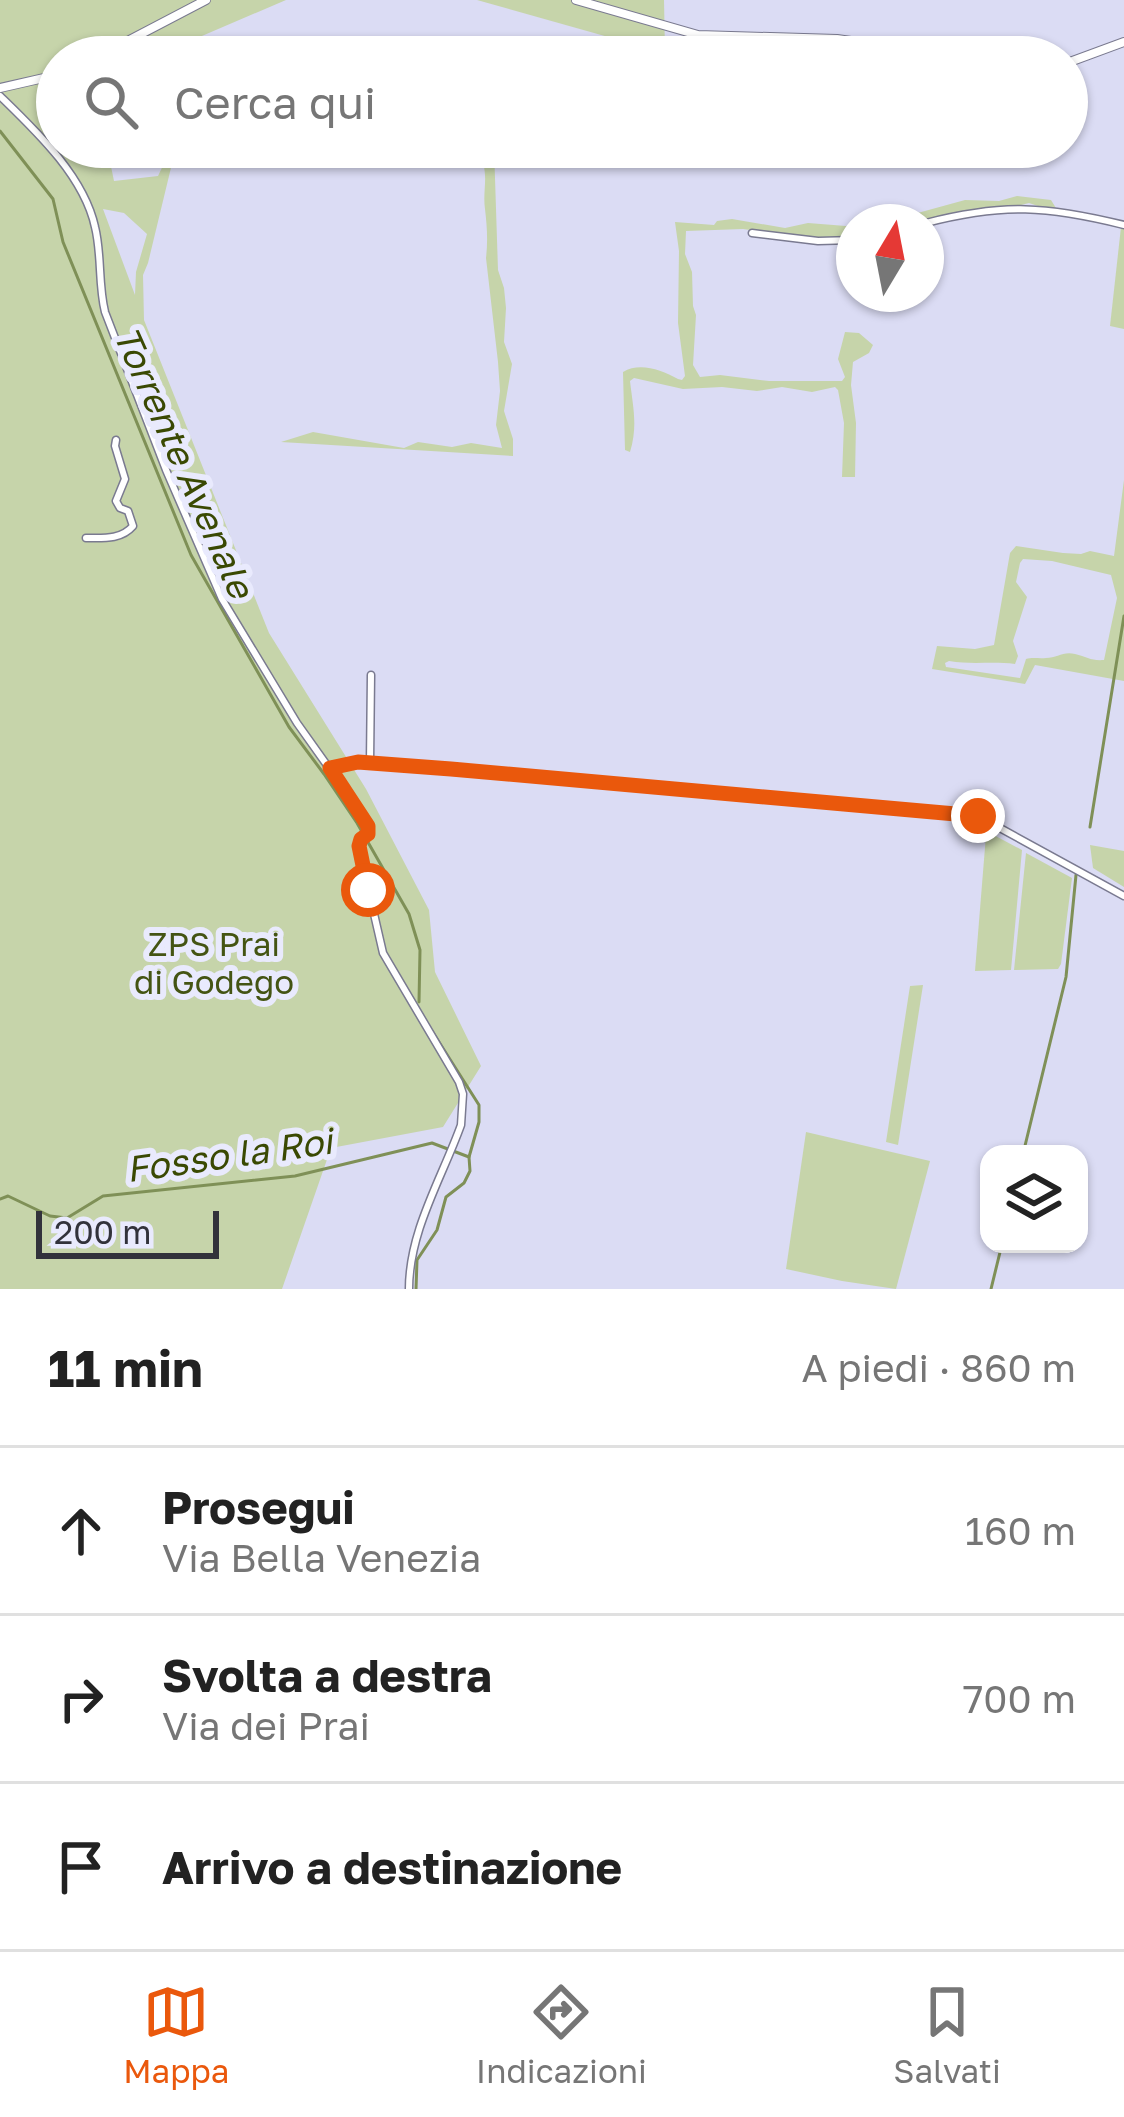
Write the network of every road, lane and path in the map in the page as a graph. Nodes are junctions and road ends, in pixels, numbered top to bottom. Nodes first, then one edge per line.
1 (206, 0) edge
2 (576, 0) edge
3 (138, 36) edge
4 (726, 36) edge
5 (1124, 42) edge
6 (1088, 55) edge
7 (36, 81) edge
8 (0, 92) edge
9 (36, 133) edge
10 (63, 168) edge
11 (944, 218) edge
12 (1124, 225) edge
13 (752, 233) dead end
14 (836, 240) edge
15 (116, 440) dead end
16 (86, 538) dead end
17 (371, 675) dead end
18 (370, 763) junction
19 (330, 768) junction
20 (1124, 896) edge
21 (409, 1289) edge

1 - 3 main road
2 - 4 main road
5 - 6 main road
7 - 8 main road
8 - 9 street
10 - 19 street
11 - 12 street
13 - 14 street
15 - 16 street
17 - 18 street
18 - 19 street
18 - 20 street
19 - 21 street

